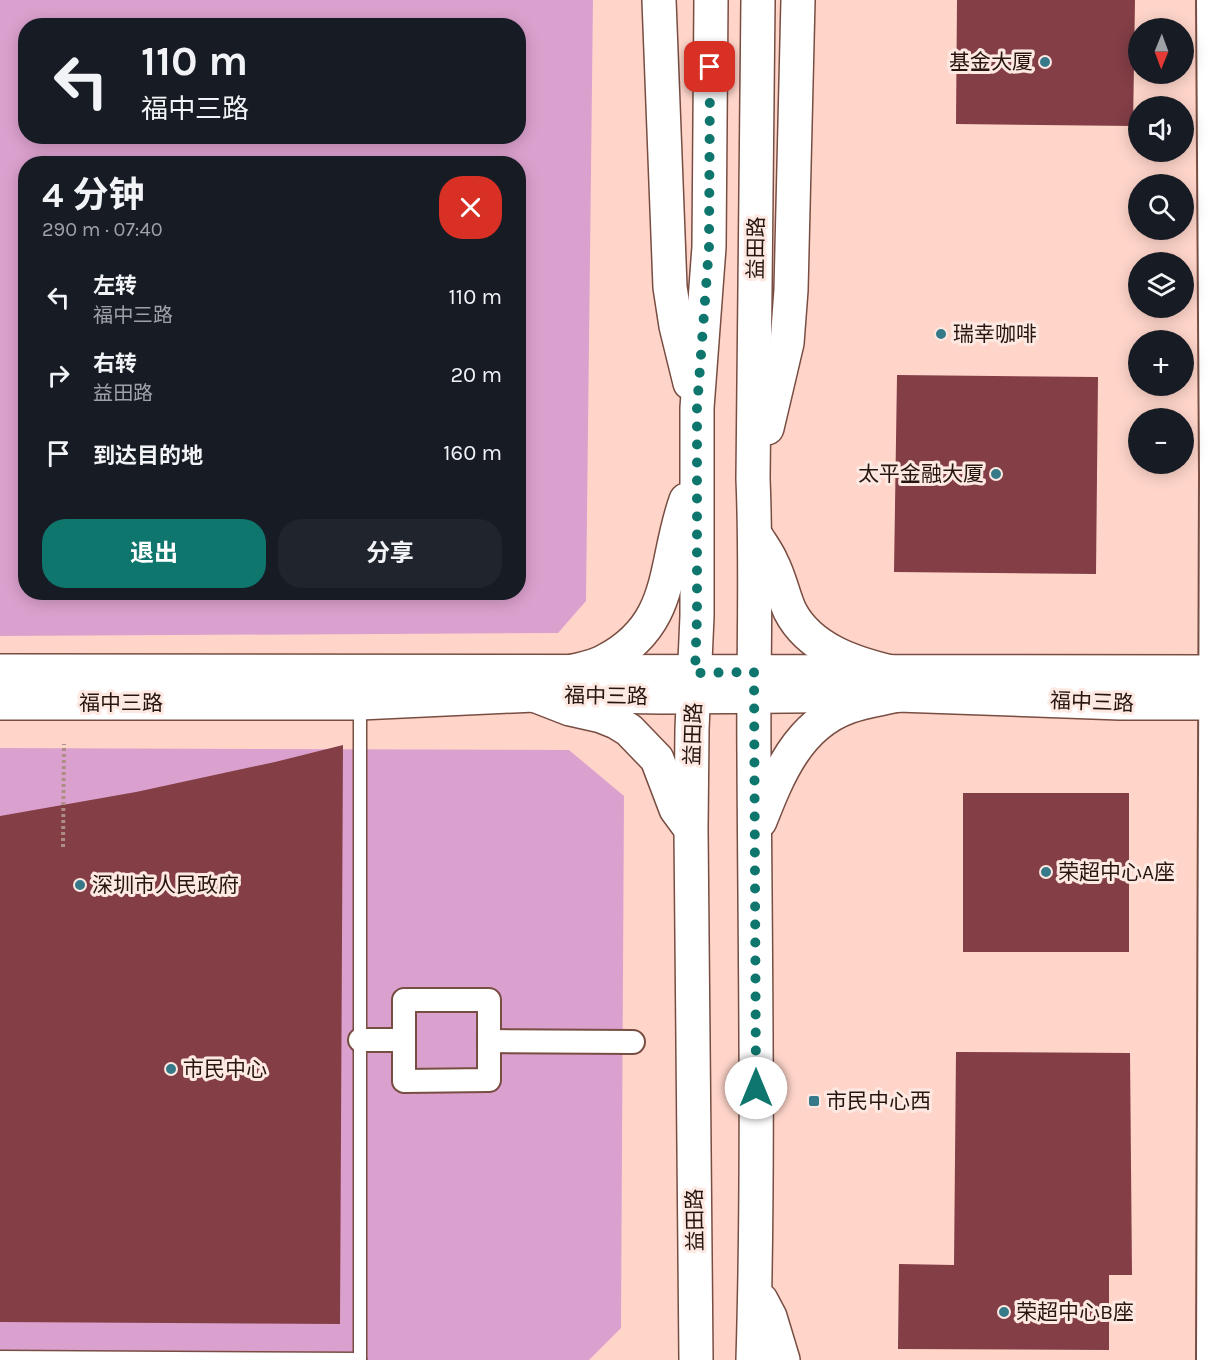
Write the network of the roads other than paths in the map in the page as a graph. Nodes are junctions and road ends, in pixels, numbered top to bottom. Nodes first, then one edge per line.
1 (659, 0) edge
2 (711, 0) edge
3 (758, 0) edge
4 (798, 0) edge
5 (1208, 0) edge
6 (697, 408) junction
7 (698, 467) junction
8 (1212, 477) edge
9 (753, 479) junction
10 (756, 535) junction
11 (0, 671) edge
12 (570, 672) junction
13 (754, 684) junction
14 (896, 684) junction
15 (694, 685) junction
16 (1212, 688) edge
17 (534, 695) junction
18 (0, 703) edge
19 (360, 703) junction
20 (691, 830) junction
21 (755, 833) junction
22 (360, 1040) junction
23 (404, 1040) junction
24 (489, 1041) junction
25 (633, 1042) dead end
26 (756, 1287) junction
27 (696, 1299) junction
28 (0, 1357) edge
29 (360, 1360) edge
30 (680, 1360) edge
31 (696, 1360) edge
32 (753, 1360) edge
33 (783, 1360) edge
34 (1208, 1360) edge

1 - 6 main road
2 - 6 main road, 益田路
3 - 9 main road, 益田路
4 - 9 main road
5 - 8 street
6 - 7 main road, 益田路
7 - 12 main road
7 - 15 main road, 益田路
8 - 16 street
9 - 10 main road, 益田路
10 - 13 main road, 益田路
10 - 14 main road
11 - 12 main road, 福中三路
12 - 15 main road, 福中三路
13 - 14 main road, 福中三路
13 - 15 main road, 福中三路
13 - 21 main road, 益田路
14 - 16 main road, 福中三路
14 - 21 main road
15 - 17 main road, 福中三路
15 - 20 main road, 益田路
16 - 34 street
17 - 19 main road, 福中三路
17 - 20 main road
18 - 19 main road, 福中三路
19 - 22 lane
20 - 27 main road, 益田路
21 - 26 main road, 益田路
22 - 23 street
22 - 29 lane
23 - 24 street
23 - 24 street
24 - 25 street
26 - 32 main road, 益田路
26 - 33 main road
27 - 30 main road
27 - 31 main road, 益田路
28 - 29 lane

